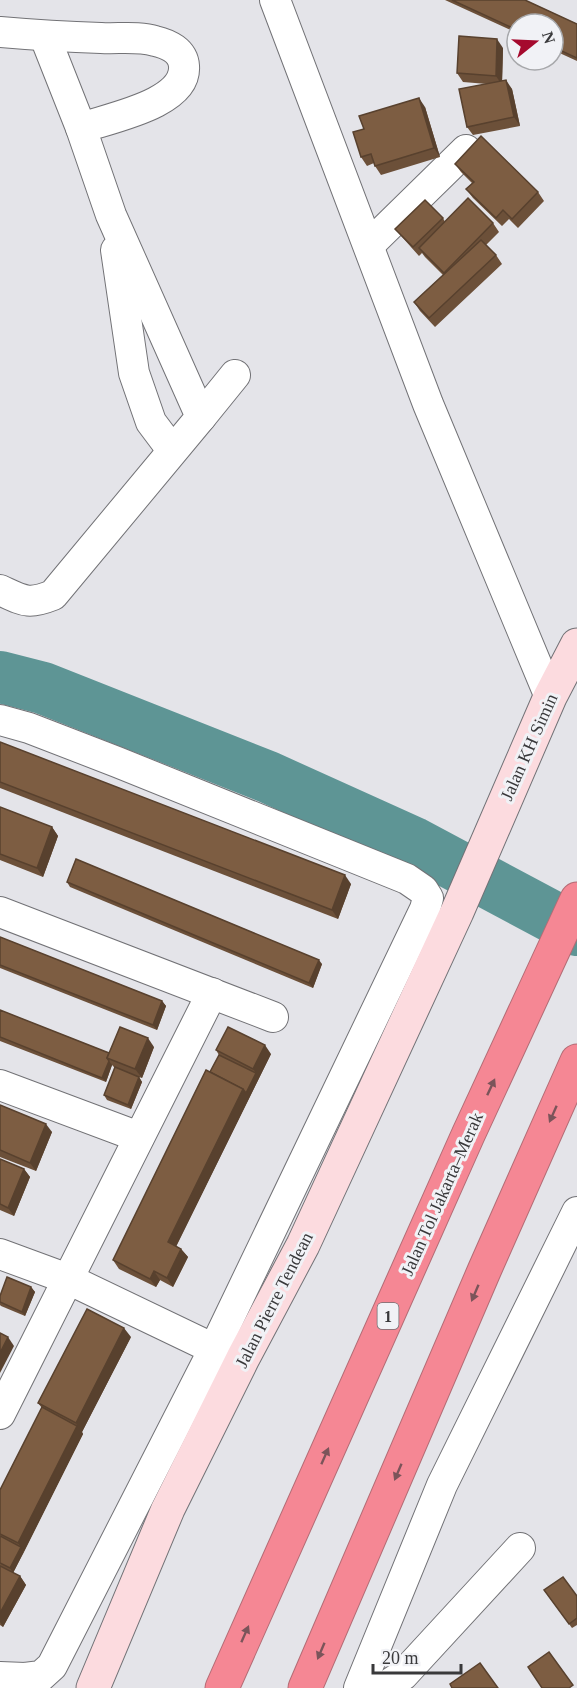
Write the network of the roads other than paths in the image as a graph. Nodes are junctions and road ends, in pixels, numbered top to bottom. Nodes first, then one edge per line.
1 (274, 0) edge
2 (0, 32) edge
3 (45, 37) junction
4 (81, 128) junction
5 (466, 150) edge
6 (111, 214) junction
7 (369, 245) junction
8 (235, 375) dead end
9 (201, 417) junction
10 (172, 450) junction
11 (0, 590) edge
12 (577, 645) edge
13 (550, 697) junction
14 (0, 720) edge
15 (577, 899) edge
16 (0, 912) edge
17 (457, 912) joint
18 (212, 993) junction
19 (273, 1017) dead end
20 (577, 1061) edge
21 (0, 1085) edge
22 (139, 1137) junction
23 (577, 1212) edge
24 (0, 1254) edge
25 (68, 1279) junction
26 (214, 1349) junction
27 (0, 1414) edge
28 (520, 1548) dead end
29 (376, 1646) junction
30 (417, 1659) junction
31 (0, 1677) edge
32 (93, 1688) edge
33 (222, 1688) edge
34 (305, 1688) edge
35 (359, 1688) edge
36 (383, 1688) edge

1 - 7 street
2 - 3 street
3 - 4 street
3 - 4 street
4 - 6 street
5 - 7 street
6 - 9 street
6 - 10 street
7 - 13 street
8 - 9 street
9 - 10 street
10 - 11 street
12 - 13 street, Jalan KH Simin
13 - 17 street, Jalan KH Simin
14 - 26 street
33 -> 15 highway, Jalan Tol Jakarta–Merak / 1
16 - 18 street
17 - 32 street, Jalan Pierre Tendean
18 - 19 street
18 - 22 street
20 -> 34 highway
21 - 22 street
22 - 25 street
23 - 29 street
24 - 25 street
25 - 26 street
25 - 27 street
26 - 31 street
28 - 30 street
29 - 30 street
29 - 35 street
30 - 36 street

